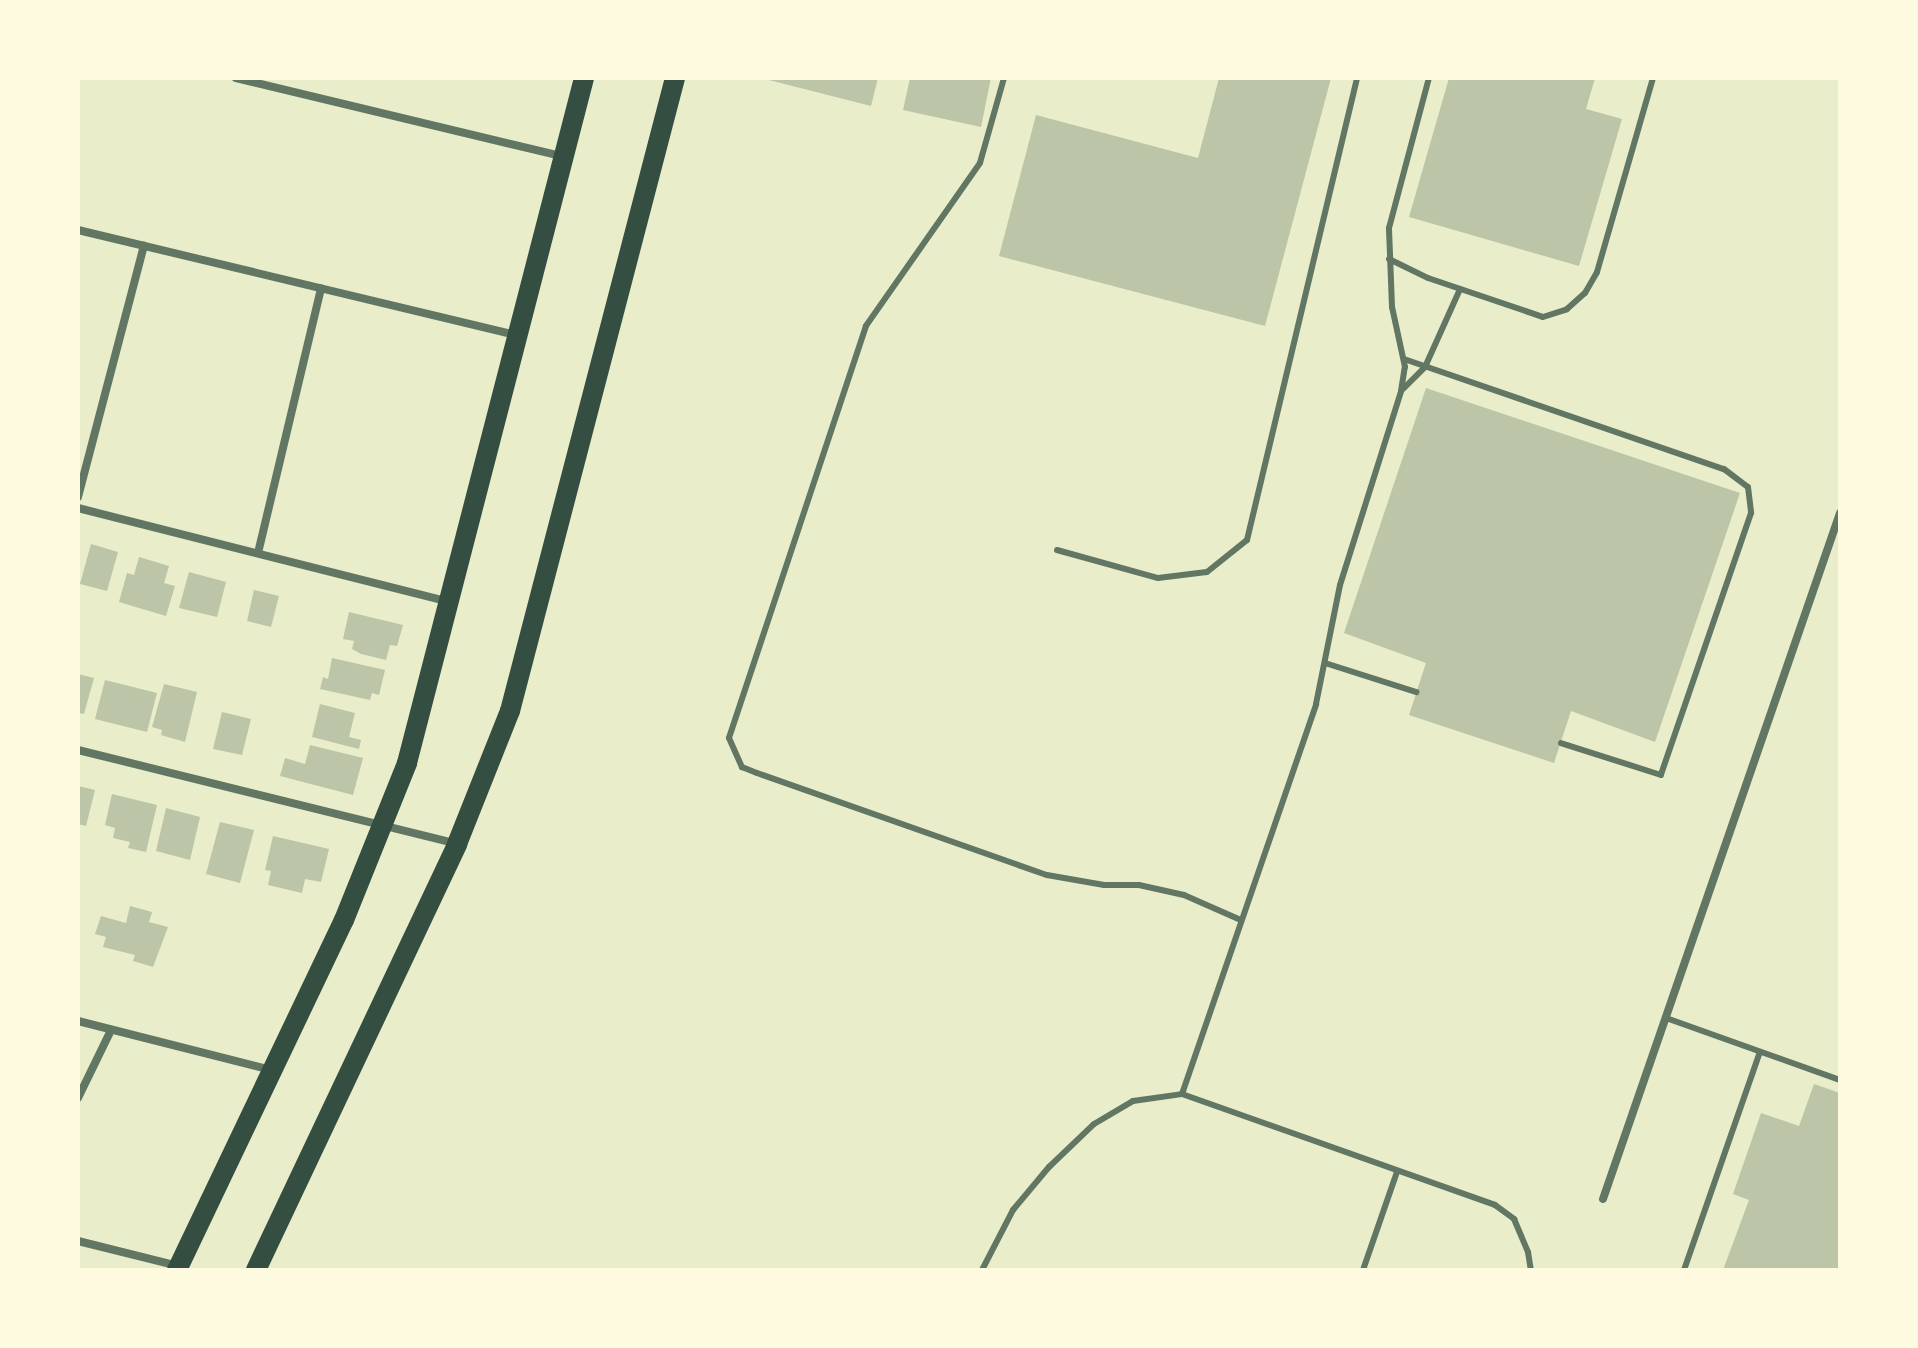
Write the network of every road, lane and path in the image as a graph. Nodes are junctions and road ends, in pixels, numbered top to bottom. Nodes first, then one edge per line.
1 (236, 78) edge
2 (584, 78) edge
3 (675, 78) edge
4 (1004, 78) edge
5 (1357, 78) edge
6 (1429, 78) edge
7 (1653, 78) edge
8 (564, 157) junction
9 (78, 230) edge
10 (144, 246) junction
11 (1389, 259) junction
12 (321, 288) junction
13 (1460, 289) junction
14 (518, 335) junction
15 (1404, 359) junction
16 (1425, 367) junction
17 (1401, 391) junction
18 (78, 497) edge
19 (78, 508) edge
20 (1840, 513) edge
21 (1057, 550) dead end
22 (258, 553) junction
23 (449, 602) junction
24 (1325, 663) junction
25 (1416, 692) dead end
26 (1561, 743) dead end
27 (78, 750) edge
28 (384, 828) junction
29 (457, 844) junction
30 (1241, 920) junction
31 (1666, 1018) junction
32 (78, 1021) edge
33 (111, 1030) junction
34 (1760, 1052) junction
35 (273, 1071) junction
36 (1840, 1080) edge
37 (1182, 1094) junction
38 (78, 1098) edge
39 (1397, 1172) junction
40 (1603, 1199) dead end
41 (78, 1241) edge
42 (178, 1268) edge
43 (256, 1270) edge
44 (982, 1270) edge
45 (1363, 1270) edge
46 (1531, 1270) edge
47 (1684, 1270) edge

1 - 8 street
2 - 8 main road
3 - 29 main road
4 - 30 lane
5 - 21 lane
6 - 11 lane
7 - 13 lane
8 - 14 main road
9 - 10 street
10 - 12 street
10 - 18 street
11 - 13 lane
11 - 15 lane
12 - 14 street
12 - 22 street
13 - 16 lane
14 - 23 main road
15 - 16 lane
15 - 17 lane
16 - 17 lane
16 - 26 lane
17 - 24 lane
19 - 22 street
20 - 31 street
22 - 23 street
23 - 28 main road
24 - 25 lane
24 - 30 lane
27 - 28 street
28 - 29 street
28 - 35 main road
29 - 43 main road
30 - 37 lane
31 - 34 lane
31 - 40 street
32 - 33 street
33 - 35 street
33 - 38 street
34 - 36 lane
34 - 47 lane
35 - 42 main road
37 - 39 lane
37 - 44 lane
39 - 45 lane
39 - 46 lane
41 - 42 street

